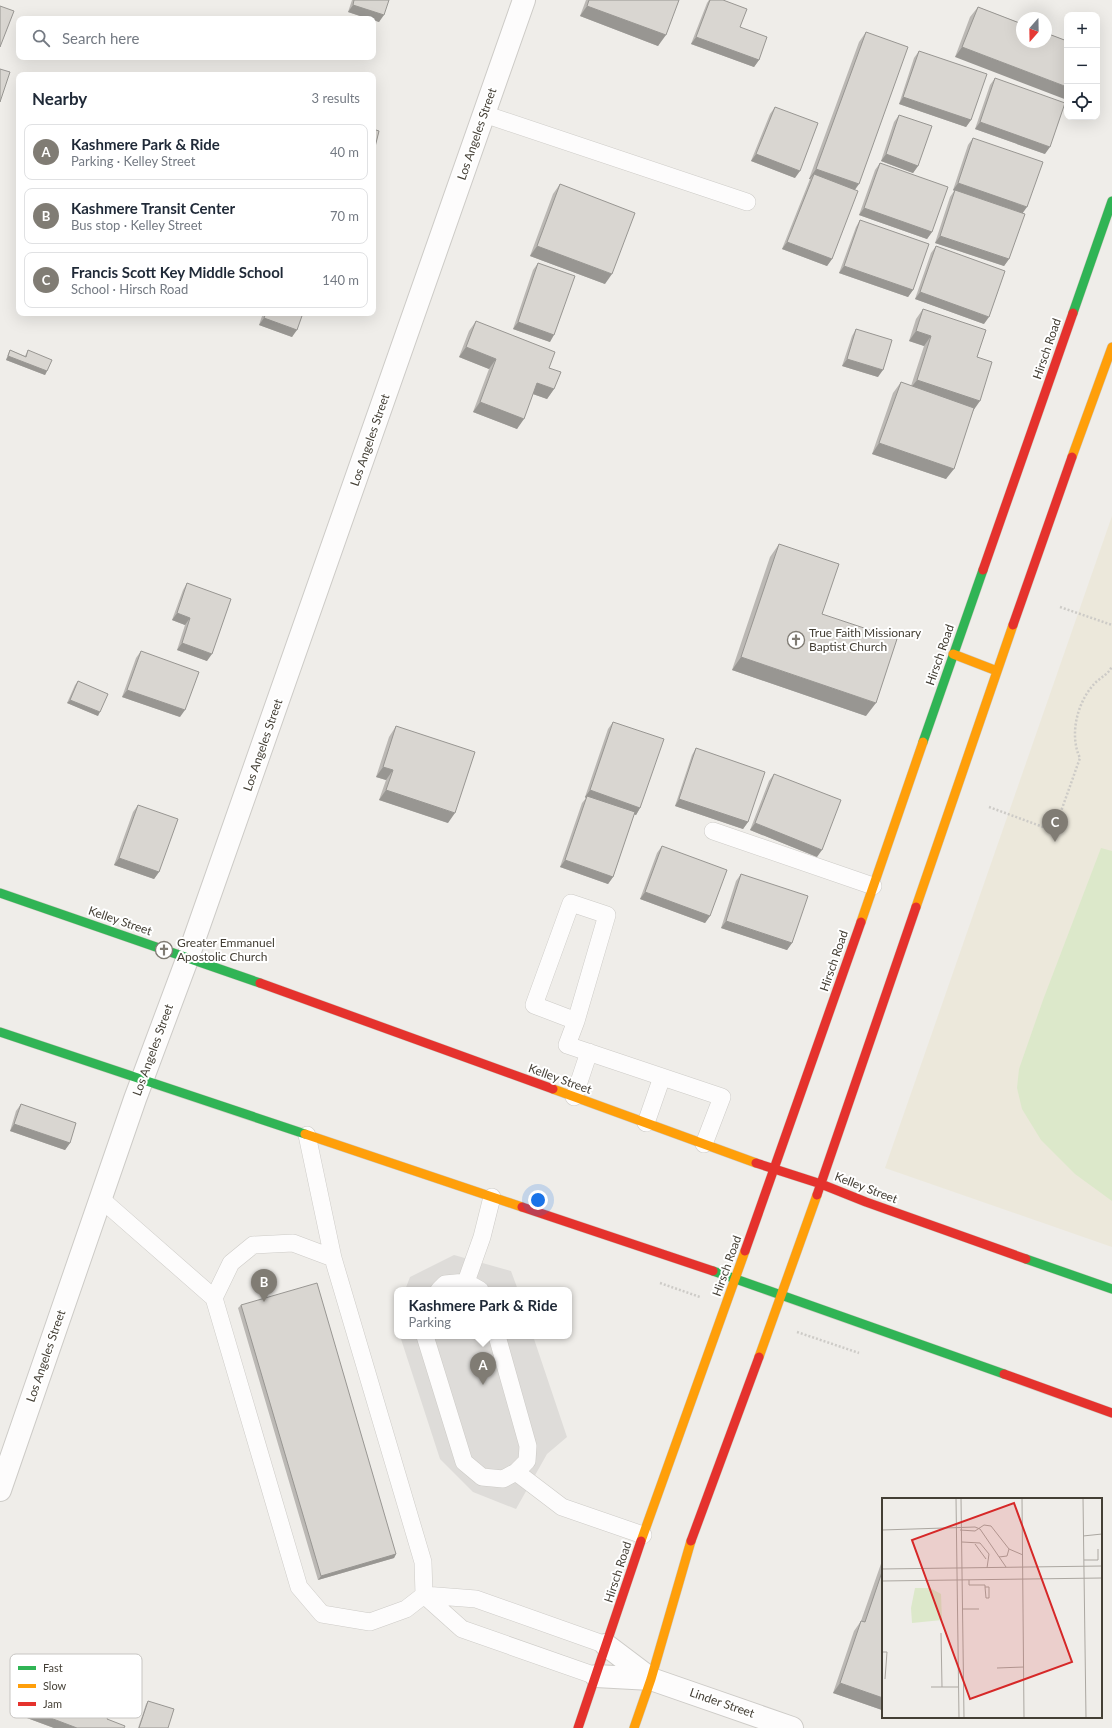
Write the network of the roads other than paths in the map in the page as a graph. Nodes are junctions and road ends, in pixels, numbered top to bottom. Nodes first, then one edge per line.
1 (524, 0) edge
2 (484, 114) junction
3 (1112, 201) edge
4 (747, 202) dead end
5 (1112, 347) edge
6 (953, 654) junction
7 (997, 671) junction
8 (713, 831) dead end
9 (873, 886) junction
10 (0, 893) edge
11 (188, 957) junction
12 (576, 1021) junction
13 (0, 1032) edge
14 (589, 1052) junction
15 (662, 1077) junction
16 (142, 1080) junction
17 (574, 1097) junction
18 (646, 1123) junction
19 (307, 1136) junction
20 (704, 1144) junction
21 (775, 1170) junction
22 (821, 1184) junction
23 (492, 1197) junction
24 (101, 1199) junction
25 (333, 1258) junction
26 (735, 1278) junction
27 (473, 1286) edge
28 (442, 1287) edge
29 (1112, 1289) edge
30 (782, 1294) junction
31 (214, 1298) junction
32 (426, 1339) edge
33 (498, 1339) edge
34 (1112, 1413) edge
35 (516, 1472) junction
36 (0, 1490) edge
37 (643, 1535) junction
38 (424, 1595) junction
39 (606, 1645) junction
40 (596, 1676) junction
41 (651, 1679) junction
42 (578, 1728) edge
43 (634, 1728) edge
44 (792, 1728) edge

1 - 2 street, Los Angeles Street
2 - 4 lane
2 - 11 street, Los Angeles Street
3 - 6 main road, Hirsch Road
5 - 7 main road
6 - 7 main road
6 - 9 main road, Hirsch Road
7 - 22 main road
8 - 9 lane
9 - 21 main road, Hirsch Road
10 - 11 main road, Kelley Street
11 - 16 street, Los Angeles Street
11 - 17 main road, Kelley Street
12 - 12 lane
12 - 14 lane
13 - 16 main road
14 - 15 lane
14 - 17 lane
15 - 18 lane
15 - 20 lane
16 - 19 main road
16 - 24 street, Los Angeles Street
17 - 18 main road, Kelley Street
18 - 20 main road, Kelley Street
19 - 23 main road
19 - 25 lane
20 - 21 main road, Kelley Street
21 - 22 main road, Kelley Street
21 - 26 main road, Hirsch Road
22 - 29 main road, Kelley Street
22 - 30 main road
23 - 26 main road
23 - 27 lane
24 - 31 lane
24 - 36 street, Los Angeles Street
25 - 31 lane
25 - 38 lane
26 - 30 main road
26 - 37 main road, Hirsch Road
27 - 28 lane
30 - 34 main road
30 - 41 main road
31 - 38 lane
32 - 35 lane
33 - 35 lane
35 - 37 lane
37 - 39 main road, Hirsch Road
38 - 39 lane
38 - 40 lane
39 - 40 main road, Hirsch Road
39 - 41 street, Linder Street
40 - 41 street, Linder Street
40 - 42 main road, Hirsch Road
41 - 43 main road
41 - 44 street, Linder Street

